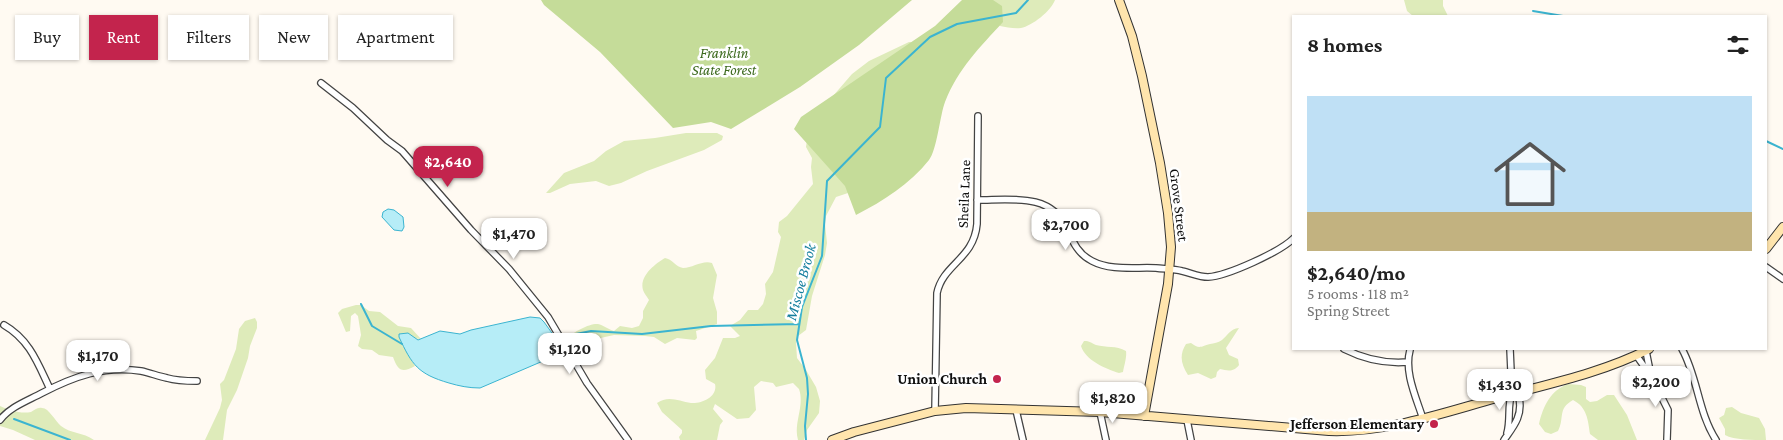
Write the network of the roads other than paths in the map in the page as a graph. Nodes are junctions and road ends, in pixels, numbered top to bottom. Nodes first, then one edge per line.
1 (1118, 0) edge
2 (321, 83) dead end
3 (978, 116) dead end
4 (977, 200) junction
5 (1783, 227) edge
6 (1292, 240) edge
7 (1767, 248) edge
8 (1767, 268) edge
9 (1169, 270) junction
10 (1783, 279) edge
11 (4, 325) dead end
12 (1346, 350) edge
13 (1410, 350) edge
14 (1510, 350) edge
15 (1647, 350) edge
16 (1682, 350) edge
17 (1636, 355) junction
18 (1408, 362) junction
19 (1651, 376) junction
20 (197, 381) dead end
21 (50, 389) junction
22 (1512, 394) junction
23 (1016, 410) junction
24 (935, 411) junction
25 (1100, 412) junction
26 (1144, 416) junction
27 (1422, 419) junction
28 (0, 420) edge
29 (1187, 420) junction
30 (1507, 439) edge
31 (628, 440) edge
32 (832, 440) edge
33 (1023, 440) edge
34 (1106, 440) edge
35 (1191, 440) edge
36 (1667, 440) edge
37 (1716, 440) edge

1 - 9 main road, Grove Street
2 - 31 street
3 - 4 street, Sheila Lane
4 - 9 street
4 - 24 street, Sheila Lane
5 - 7 main road
6 - 9 street
8 - 10 street
9 - 26 main road, Grove Street
11 - 21 street
12 - 18 street
13 - 18 street
14 - 22 street
15 - 17 main road
15 - 19 street
16 - 37 street
17 - 19 street
17 - 22 main road
18 - 27 street
19 - 36 street
20 - 21 street
21 - 28 street
22 - 27 main road
22 - 30 street
22 - 30 street
23 - 24 main road
23 - 25 main road
23 - 33 street
24 - 32 main road
25 - 26 main road
25 - 34 street
26 - 29 main road
27 - 29 main road
29 - 35 street

